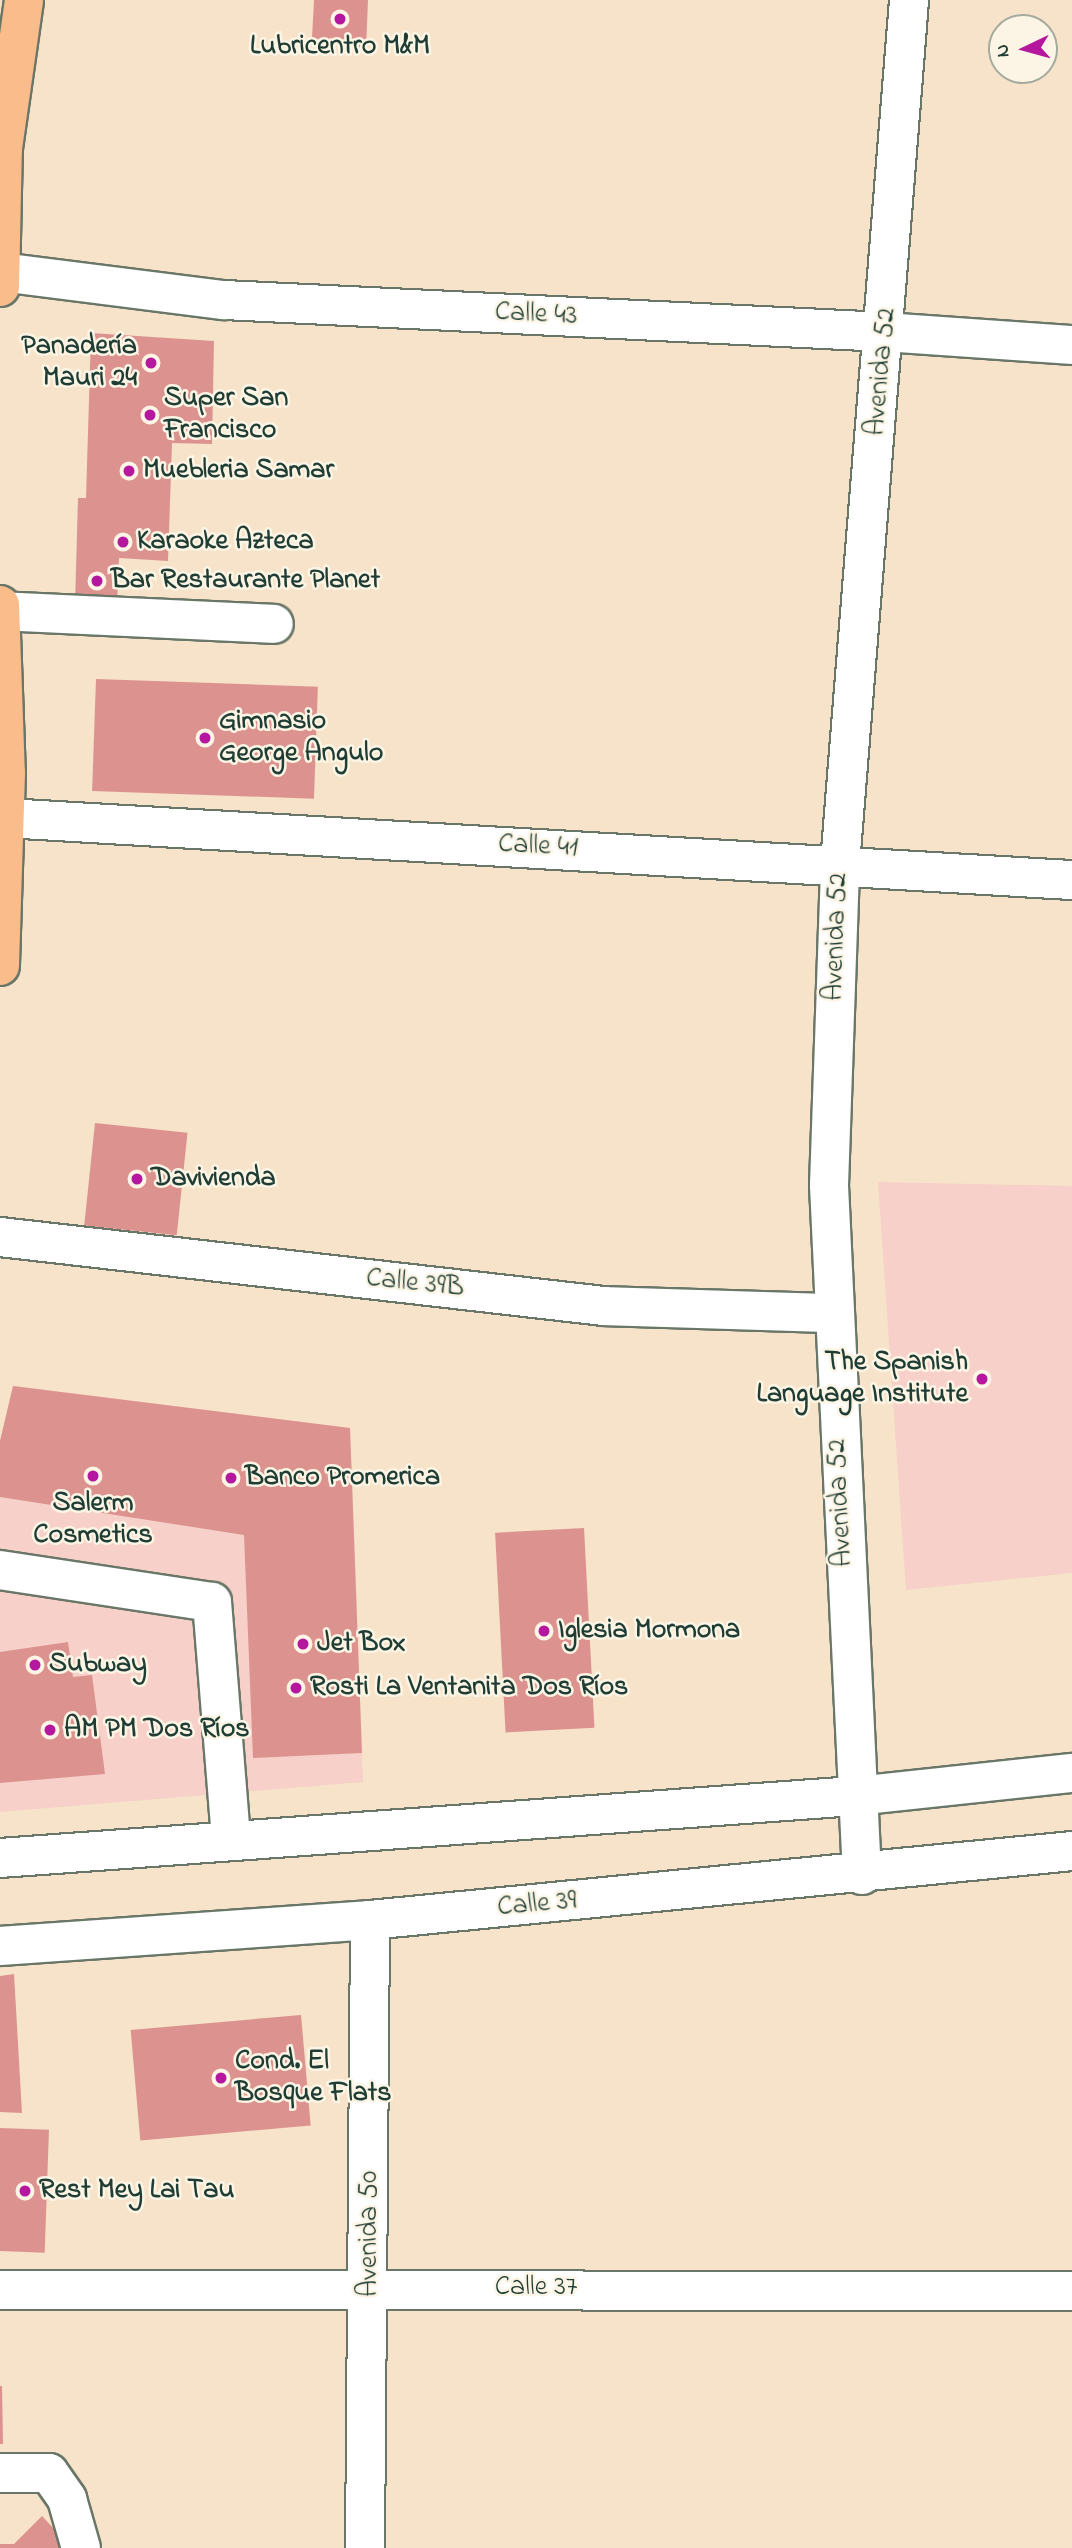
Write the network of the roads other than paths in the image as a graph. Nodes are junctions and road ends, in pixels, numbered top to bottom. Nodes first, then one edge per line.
1 (24, 0) edge
2 (909, 0) edge
3 (1, 279) edge
4 (885, 331) junction
5 (1072, 345) edge
6 (0, 605) edge
7 (0, 611) edge
8 (274, 624) dead end
9 (0, 632) edge
10 (5, 818) junction
11 (840, 864) junction
12 (1072, 880) edge
13 (0, 966) edge
14 (0, 1237) edge
15 (832, 1313) junction
16 (0, 1570) edge
17 (1072, 1773) edge
18 (855, 1796) junction
19 (231, 1840) junction
20 (1072, 1852) edge
21 (0, 1858) edge
22 (862, 1875) junction
23 (370, 1920) junction
24 (0, 1946) edge
25 (371, 2287) junction
26 (0, 2290) edge
27 (1072, 2291) edge
28 (0, 2473) edge
29 (81, 2548) edge
30 (365, 2548) edge

1 - 3 main road
2 - 4 street, Avenida 52
3 - 4 street, Calle 43
4 - 5 street, Calle 43
4 - 11 street, Avenida 52
6 - 7 main road
7 - 8 street
7 - 9 main road
9 - 10 main road
10 - 11 street, Calle 41
10 - 13 main road
11 - 12 street, Calle 41
11 - 15 street, Avenida 52
14 - 15 street, Calle 39B
15 - 18 street, Avenida 52
16 - 19 street
17 - 18 street
18 - 19 street
18 - 22 street, Avenida 52
19 - 21 street
20 - 22 street, Calle 39
22 - 23 street, Calle 39
23 - 24 street, Calle 39
23 - 25 street, Avenida 50
25 - 26 street, Calle 37
25 - 27 street, Calle 37
25 - 30 street, Avenida 50
28 - 29 street

